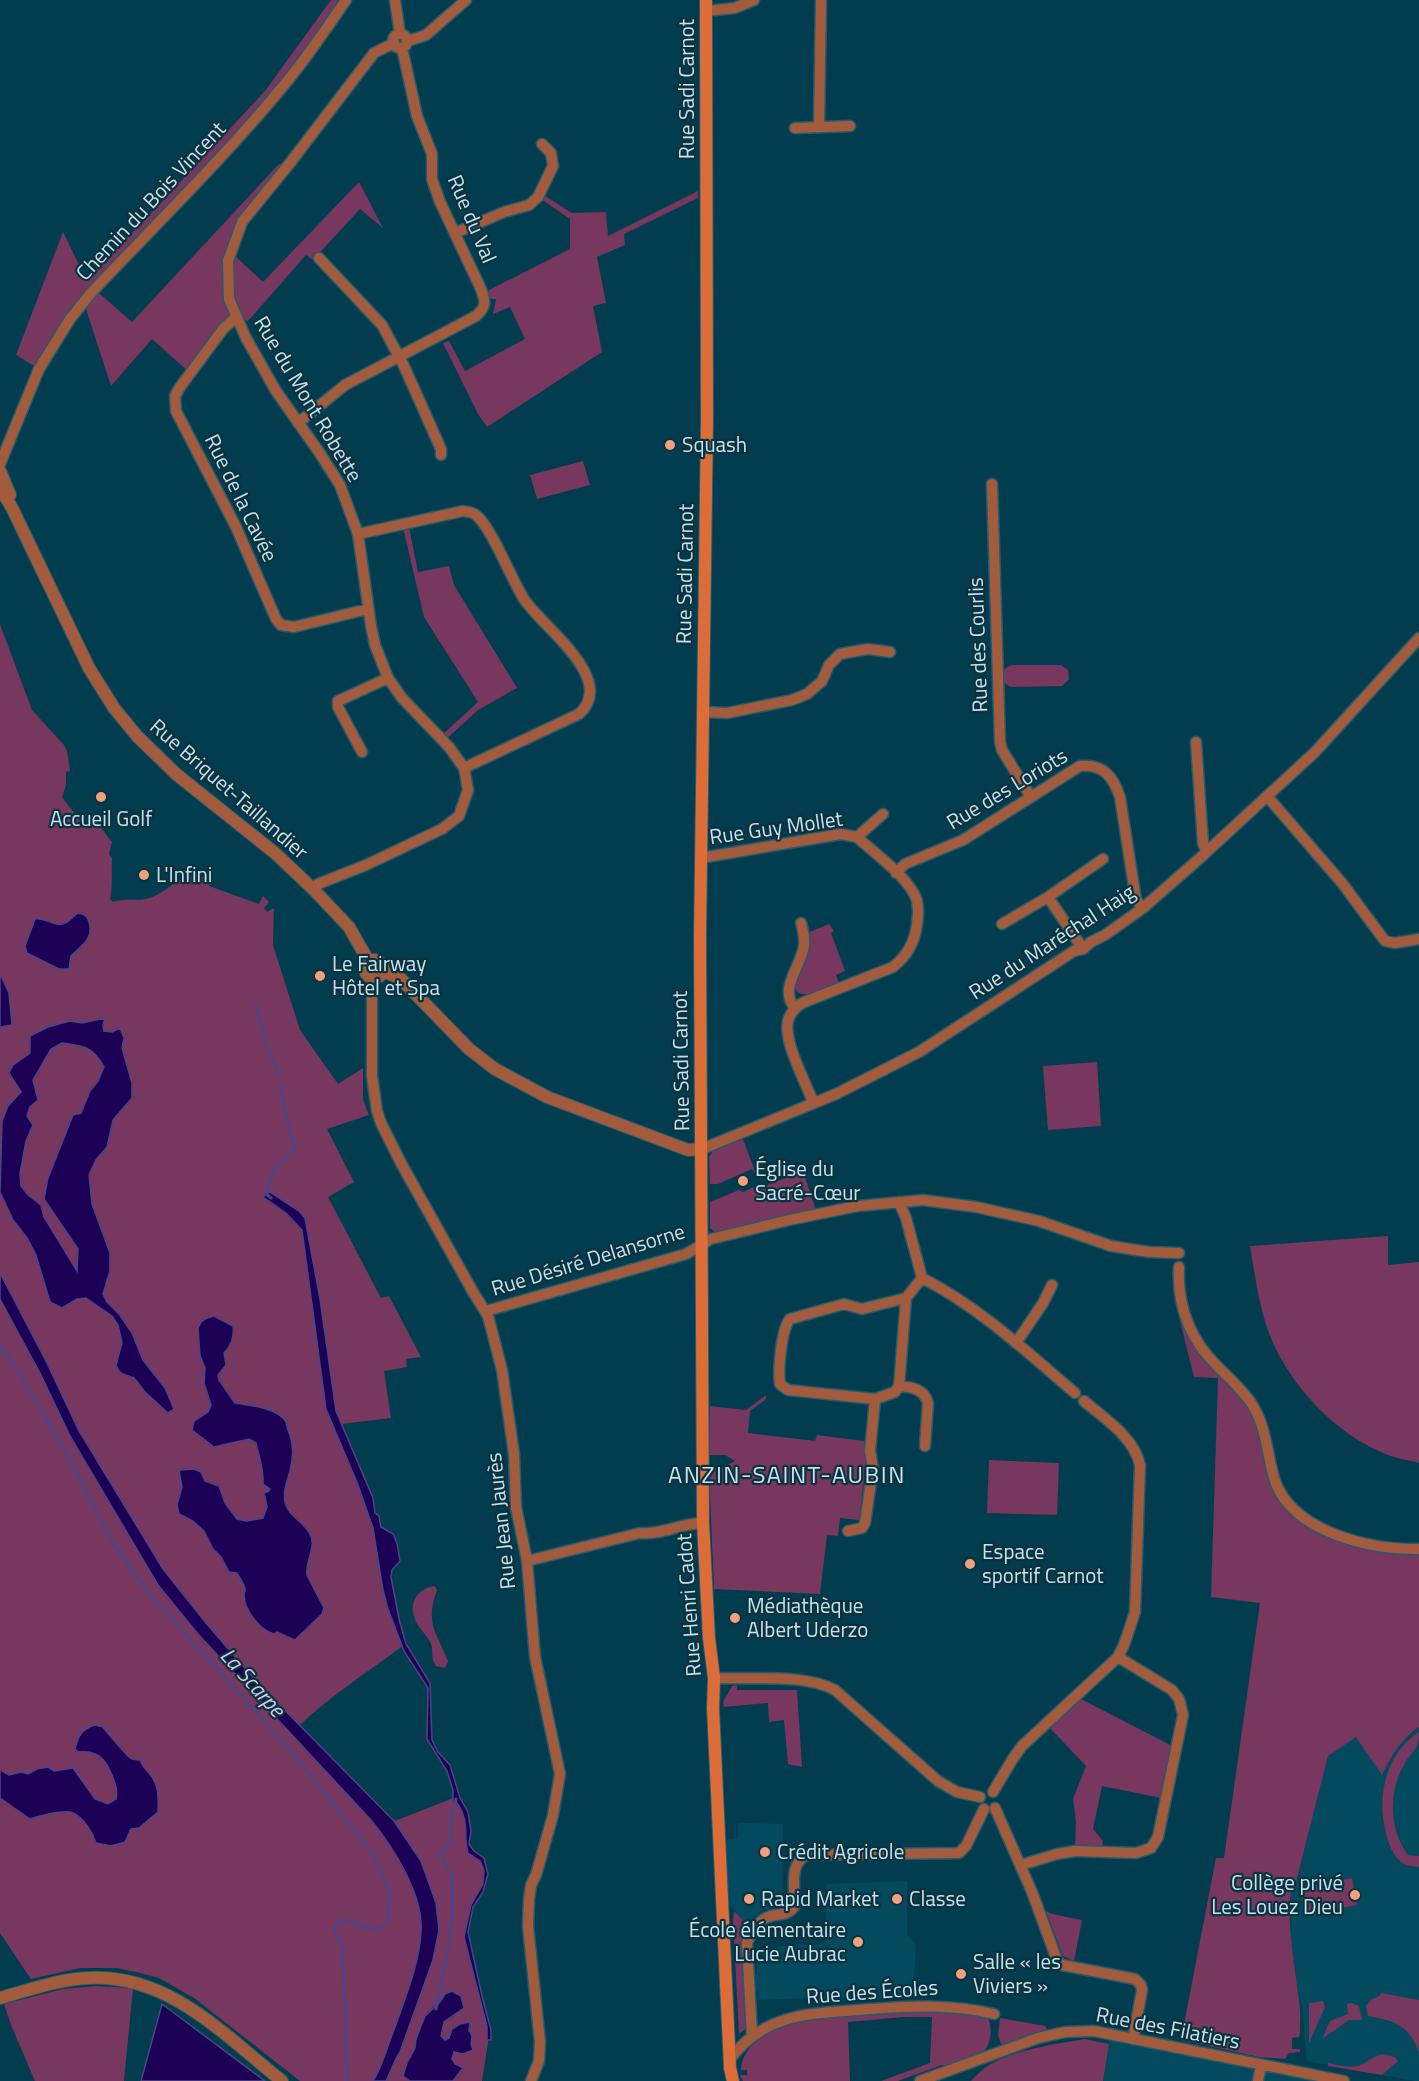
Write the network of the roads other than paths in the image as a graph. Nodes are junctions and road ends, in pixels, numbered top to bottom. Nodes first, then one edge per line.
1 (346, 0) edge
2 (395, 0) edge
3 (466, 0) edge
4 (754, 0) edge
5 (821, 0) edge
6 (706, 5) edge
7 (401, 41) junction
8 (850, 126) dead end
9 (819, 127) junction
10 (795, 128) dead end
11 (542, 144) dead end
12 (455, 232) junction
13 (319, 258) dead end
14 (236, 317) junction
15 (399, 357) junction
16 (298, 423) junction
17 (4, 447) edge
18 (441, 455) dead end
19 (0, 464) edge
20 (0, 471) edge
21 (992, 484) dead end
22 (0, 488) edge
23 (12, 508) junction
24 (358, 534) junction
25 (369, 609) junction
26 (1419, 638) edge
27 (890, 652) dead end
28 (388, 678) junction
29 (703, 712) junction
30 (1196, 742) dead end
31 (362, 752) dead end
32 (465, 768) junction
33 (1267, 796) junction
34 (1031, 797) junction
35 (883, 814) dead end
36 (857, 837) junction
37 (1206, 850) junction
38 (701, 858) junction
39 (1103, 859) dead end
40 (896, 873) junction
41 (314, 890) junction
42 (1048, 897) junction
43 (1143, 908) junction
44 (801, 923) dead end
45 (1002, 924) dead end
46 (1419, 939) edge
47 (1083, 950) junction
48 (377, 976) junction
49 (795, 1008) junction
50 (813, 1102) junction
51 (702, 1149) junction
52 (899, 1202) junction
53 (702, 1245) junction
54 (1179, 1253) dead end
55 (1179, 1267) dead end
56 (922, 1278) junction
57 (1052, 1285) dead end
58 (906, 1298) junction
59 (486, 1311) junction
60 (1016, 1343) junction
61 (899, 1386) junction
62 (1075, 1393) dead end
63 (875, 1399) junction
64 (1084, 1401) dead end
65 (925, 1446) dead end
66 (703, 1523) junction
67 (848, 1531) dead end
68 (1419, 1549) edge
69 (528, 1561) junction
70 (1118, 1657) junction
71 (714, 1678) junction
72 (993, 1792) junction
73 (980, 1797) junction
74 (990, 1808) junction
75 (1021, 1865) junction
76 (0, 1998) edge
77 (994, 2014) dead end
78 (752, 2036) junction
79 (1133, 2039) junction
80 (730, 2059) junction
81 (1262, 2065) junction
82 (282, 2081) edge
83 (531, 2081) edge
84 (733, 2081) edge
85 (920, 2081) edge
86 (1258, 2081) edge
87 (1344, 2081) edge

1 - 17 street, Chemin du Bois Vincent
2 - 7 street, Rue du Val
3 - 7 street, Rue du Mont Robette
4 - 6 street
5 - 9 street
6 - 29 main road, Rue Sadi Carnot
7 - 12 street, Rue du Val
7 - 14 street, Rue du Mont Robette
8 - 9 street
9 - 10 street
11 - 12 street
12 - 15 street, Rue du Val
13 - 15 street
14 - 16 street, Rue du Mont Robette
14 - 25 street, Rue de la Cavée
15 - 16 street
15 - 18 street
16 - 24 street, Rue du Mont Robette
17 - 19 street, Chemin du Bois Vincent
20 - 23 street, Rue Briquet-Taillandier
21 - 34 street, Rue des Courlis
22 - 23 street, Rue Briquet-Taillandier
23 - 41 street, Rue Briquet-Taillandier
24 - 25 street, Rue du Mont Robette
24 - 32 street
25 - 28 street, Rue du Mont Robette
26 - 33 street, Rue du Maréchal Haig
27 - 29 street
28 - 31 street
28 - 32 street, Rue du Mont Robette
29 - 38 main road, Rue Sadi Carnot
30 - 37 street
32 - 41 street
33 - 37 street, Rue du Maréchal Haig
33 - 46 street
34 - 40 street, Rue des Loriots
34 - 43 street, Rue des Loriots
35 - 36 street, Rue Guy Mollet
36 - 38 street, Rue Guy Mollet
36 - 40 street
37 - 43 street, Rue du Maréchal Haig
38 - 51 main road, Rue Sadi Carnot
39 - 42 street
40 - 49 street
41 - 48 street, Rue Briquet-Taillandier
42 - 45 street
42 - 47 street
43 - 47 street, Rue du Maréchal Haig
44 - 49 street
47 - 50 street, Rue du Maréchal Haig
48 - 51 street
48 - 59 street, Rue Jean Jaurès
49 - 50 street
50 - 51 street, Rue du Maréchal Haig
51 - 53 main road, Rue Henri Cadot
52 - 53 street, Rue Désiré Delansorne
52 - 54 street, Rue Désiré Delansorne
52 - 56 street
53 - 59 street, Rue Désiré Delansorne
53 - 66 main road, Rue Henri Cadot
55 - 68 street
56 - 58 street
56 - 60 street
57 - 60 street
58 - 61 street
58 - 63 street
59 - 69 street, Rue Jean Jaurès
60 - 62 street
61 - 63 street
61 - 65 street
63 - 67 street
64 - 70 street
66 - 69 street
66 - 71 main road, Rue Henri Cadot
69 - 83 street, Rue Jean Jaurès
70 - 72 street
70 - 75 street
71 - 73 street
71 - 80 main road, Rue Henri Cadot
72 - 73 street
72 - 74 street
73 - 74 street
74 - 75 street
74 - 78 street
75 - 79 street
76 - 82 street
77 - 78 street, Rue des Écoles
78 - 80 street, Rue des Écoles
79 - 81 street, Rue des Filatiers
79 - 85 street, Rue des Filatiers
80 - 84 main road, Rue Henri Cadot
81 - 86 street
81 - 87 street, Rue des Filatiers

